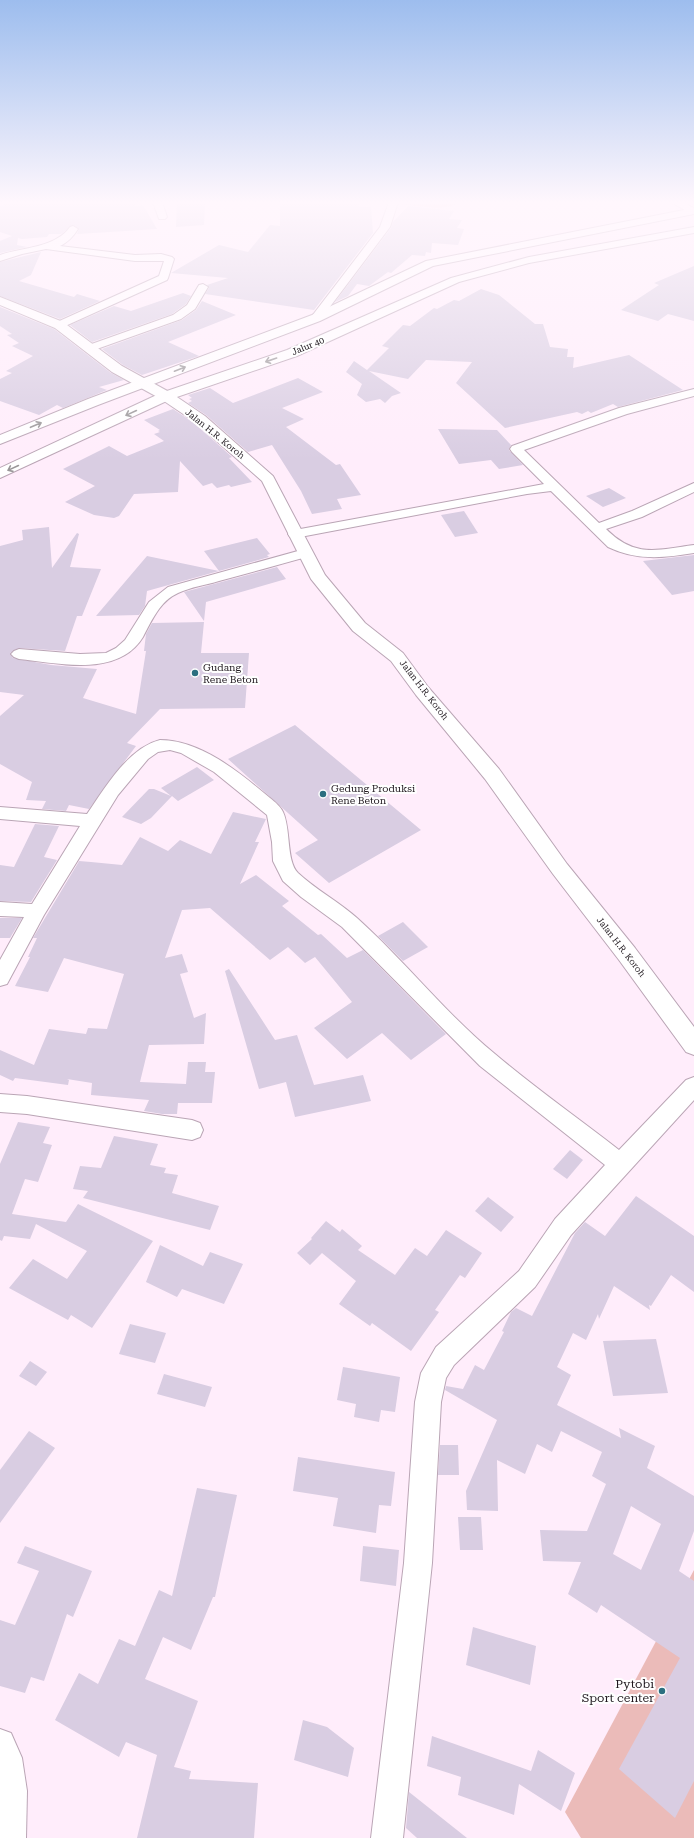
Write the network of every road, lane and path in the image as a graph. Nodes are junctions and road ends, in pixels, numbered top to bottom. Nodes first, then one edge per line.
1 (141, 288) edge
2 (202, 288) edge
3 (339, 288) edge
4 (378, 288) edge
5 (434, 288) edge
6 (366, 294) junction
7 (0, 301) edge
8 (401, 303) junction
9 (316, 318) junction
10 (59, 325) junction
11 (90, 348) junction
12 (143, 383) junction
13 (694, 392) edge
14 (166, 396) junction
15 (0, 440) edge
16 (0, 474) edge
17 (554, 487) junction
18 (694, 487) edge
19 (596, 528) junction
20 (295, 534) junction
21 (694, 549) edge
22 (305, 553) junction
23 (19, 654) dead end
24 (0, 813) edge
25 (92, 822) junction
26 (0, 909) edge
27 (37, 911) junction
28 (3, 969) edge
29 (694, 1045) edge
30 (694, 1086) edge
31 (0, 1103) edge
32 (192, 1130) dead end
33 (620, 1164) junction
34 (0, 1744) edge
35 (10, 1838) edge
36 (387, 1838) edge

1 - 10 street
2 - 11 street
3 - 9 street
4 - 6 main road
5 - 8 main road, Jalur 40
6 - 8 main road
6 - 9 main road
7 - 10 main road, Jalan H.R. Koroh
8 -> 14 main road, Jalur 40
12 -> 9 main road
10 - 11 main road, Jalan H.R. Koroh
11 - 12 main road, Jalan H.R. Koroh
12 - 14 main road, Jalan H.R. Koroh
15 -> 12 main road
13 - 17 street
14 -> 16 main road, Jalur 40
14 - 20 main road, Jalan H.R. Koroh
17 - 19 street
17 - 20 street
18 - 19 street
19 - 21 street
20 - 22 main road, Jalan H.R. Koroh
22 - 23 street
22 - 29 main road, Jalan H.R. Koroh
24 - 25 street
25 - 27 street
25 - 33 street
26 - 27 street
27 - 28 street
30 - 33 street
31 - 32 street
33 - 36 street
34 - 35 street

